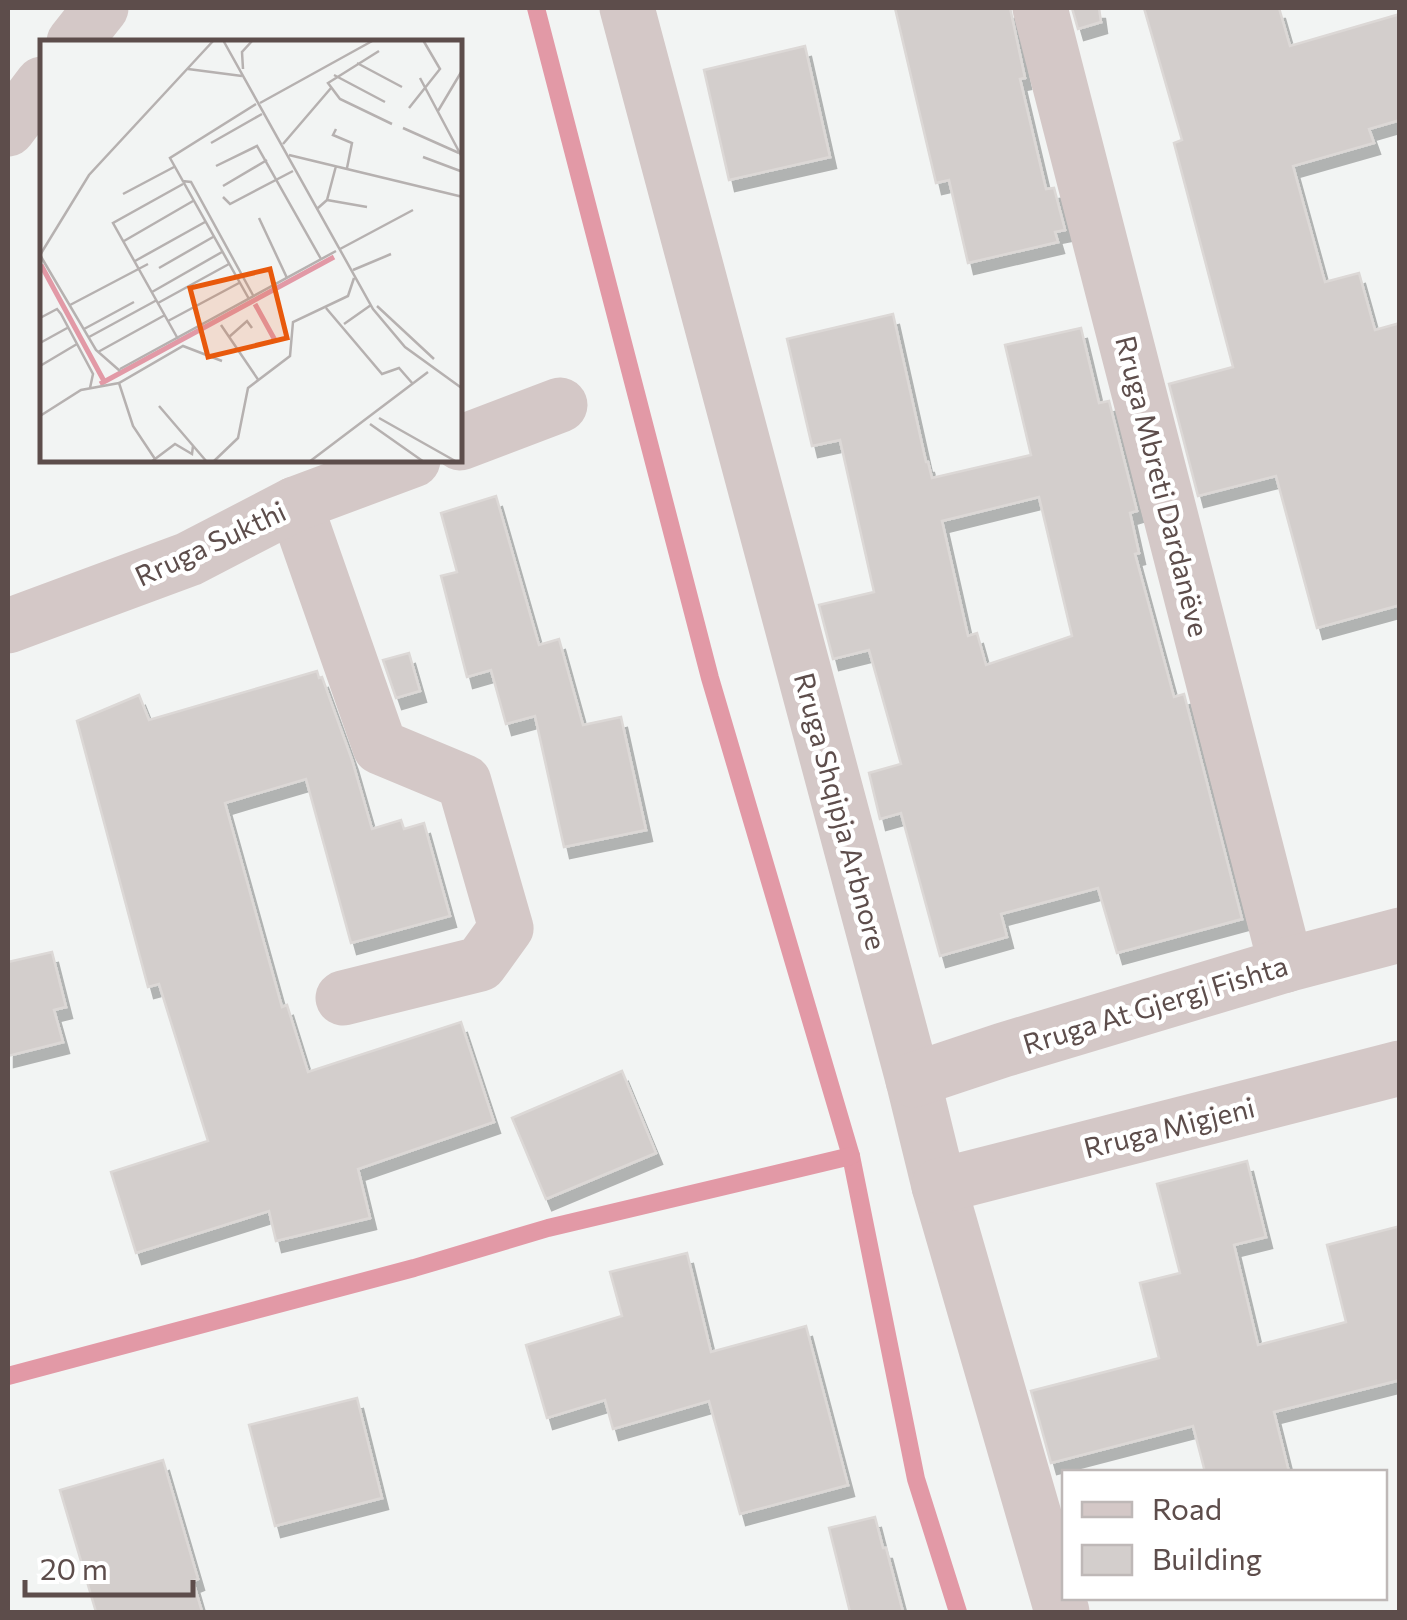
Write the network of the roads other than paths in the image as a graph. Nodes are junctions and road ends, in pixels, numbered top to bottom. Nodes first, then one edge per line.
1 (101, 8) edge
2 (627, 8) edge
3 (1040, 8) edge
4 (76, 40) edge
5 (40, 87) edge
6 (8, 129) edge
7 (560, 405) dead end
8 (462, 441) edge
9 (408, 462) edge
10 (295, 504) junction
11 (8, 626) edge
12 (1400, 935) edge
13 (1286, 965) junction
14 (342, 998) dead end
15 (1400, 1068) edge
16 (913, 1080) junction
17 (939, 1186) junction
18 (1062, 1612) edge

1 - 4 street
2 - 16 street, Rruga Shqipja Arbnore
3 - 13 street, Rruga Mbreti Dardanëve
5 - 6 street
7 - 8 street
9 - 10 street, Rruga Sukthi
10 - 11 street, Rruga Sukthi
10 - 14 street
12 - 13 street, Rruga At Gjergj Fishta
13 - 16 street, Rruga At Gjergj Fishta
15 - 17 street, Rruga Migjeni
16 - 17 street, Rruga Shqipja Arbnore
17 - 18 street, Rruga Shqipja Arbnore

